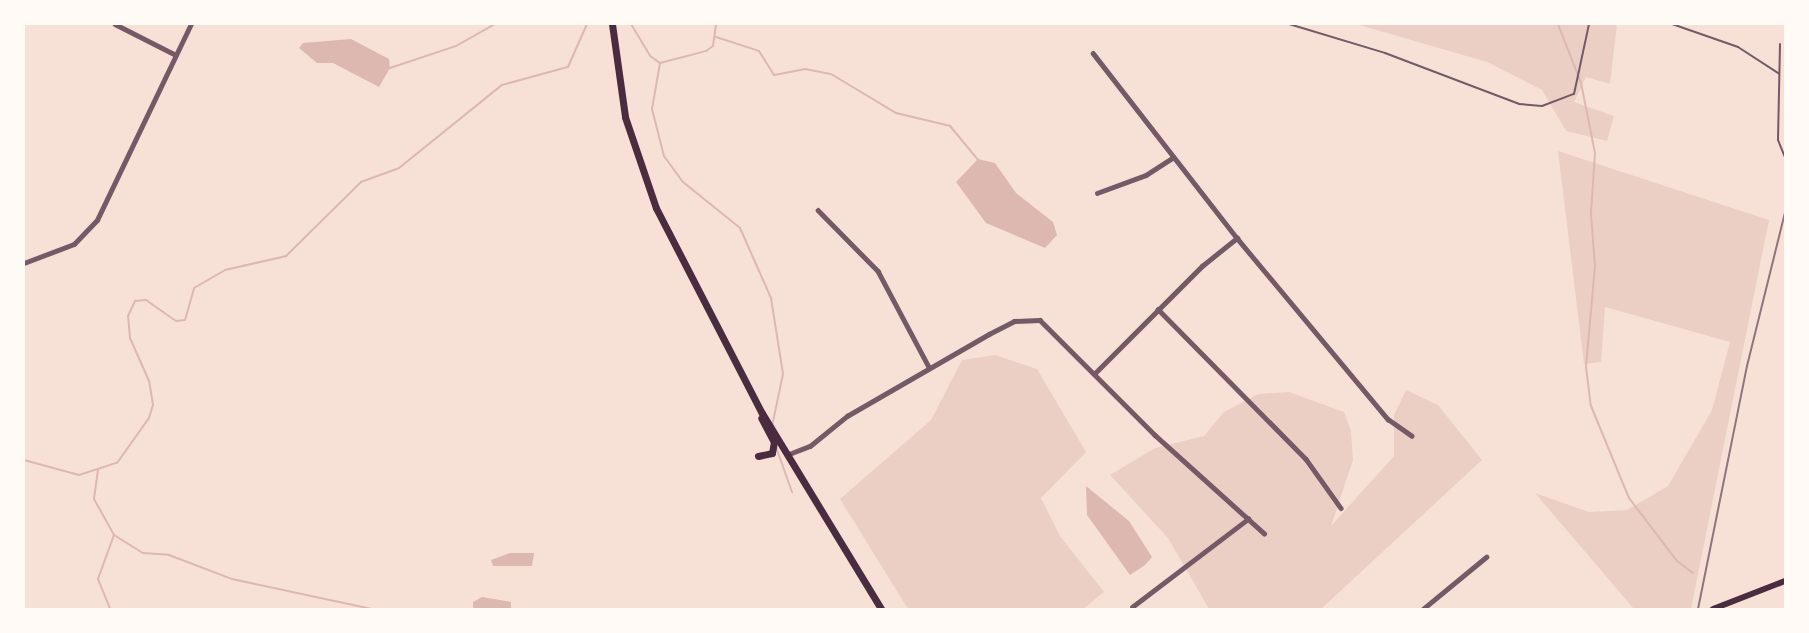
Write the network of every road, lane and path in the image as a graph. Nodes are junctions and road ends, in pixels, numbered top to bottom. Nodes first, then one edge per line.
1 (114, 24) edge
2 (192, 24) edge
3 (612, 24) edge
4 (1289, 24) edge
5 (1589, 24) edge
6 (1672, 24) edge
7 (1780, 44) dead end
8 (1093, 54) dead end
9 (176, 55) junction
10 (1778, 73) junction
11 (1785, 157) edge
12 (1171, 158) junction
13 (1097, 193) dead end
14 (818, 210) dead end
15 (1237, 238) junction
16 (24, 263) edge
17 (694, 287) junction
18 (1158, 309) junction
19 (929, 367) junction
20 (1094, 374) junction
21 (1412, 436) dead end
22 (789, 454) junction
23 (758, 456) dead end
24 (1341, 508) dead end
25 (1248, 519) junction
26 (1264, 533) dead end
27 (1486, 556) dead end
28 (1785, 581) edge
29 (1132, 607) dead end
30 (881, 609) edge
31 (1424, 609) edge
32 (1713, 609) edge

1 - 9 street
2 - 9 street
3 - 17 main road
4 - 5 lane
6 - 10 lane
7 - 10 lane
8 - 12 street
9 - 16 street
10 - 11 lane
12 - 13 street
12 - 15 street
14 - 19 street
15 - 18 street
15 - 21 street
17 - 22 main road
17 - 23 main road
18 - 20 street
18 - 24 street
19 - 20 street
19 - 22 street
20 - 25 street
22 - 30 main road
25 - 26 street
25 - 29 street
27 - 31 street
28 - 32 main road

